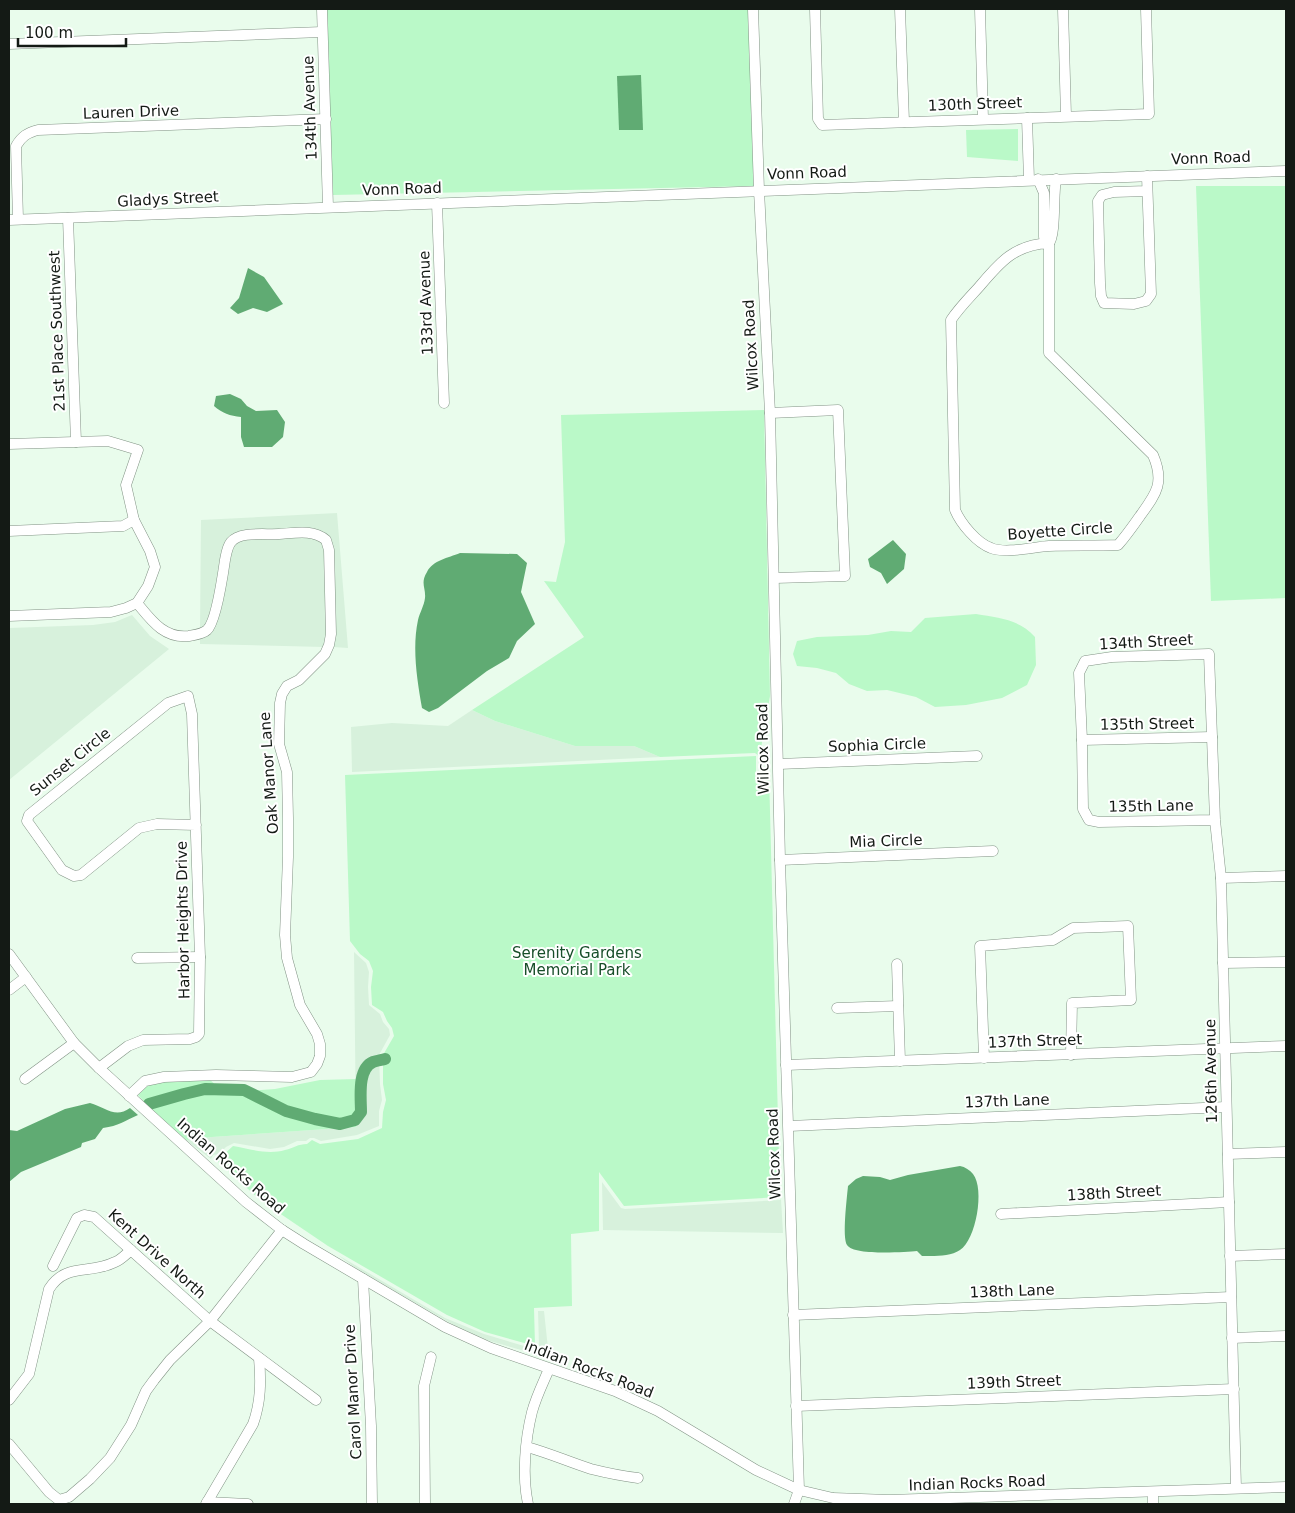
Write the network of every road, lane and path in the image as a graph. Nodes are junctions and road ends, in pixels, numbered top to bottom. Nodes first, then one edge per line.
1 (322, 9) edge
2 (753, 9) edge
3 (815, 9) edge
4 (900, 9) edge
5 (980, 9) edge
6 (1062, 9) edge
7 (1146, 9) edge
8 (322, 32) junction
9 (9, 44) edge
10 (1066, 116) junction
11 (1027, 118) junction
12 (326, 119) junction
13 (983, 119) junction
14 (904, 122) junction
15 (1286, 171) edge
16 (1147, 176) junction
17 (1033, 179) junction
18 (1056, 179) junction
19 (759, 190) junction
20 (1147, 191) junction
21 (437, 203) junction
22 (328, 207) junction
23 (68, 218) junction
24 (13, 219) edge
25 (1049, 243) junction
26 (444, 403) dead end
27 (770, 413) junction
28 (76, 442) junction
29 (9, 444) edge
30 (134, 520) junction
31 (9, 531) edge
32 (775, 578) junction
33 (137, 603) junction
34 (9, 616) edge
35 (1209, 654) joint
36 (188, 696) joint
37 (1212, 737) junction
38 (1082, 740) junction
39 (978, 756) dead end
40 (778, 764) junction
41 (1215, 820) junction
42 (196, 825) junction
43 (993, 851) dead end
44 (780, 860) junction
45 (1286, 876) edge
46 (1221, 878) junction
47 (9, 954) edge
48 (200, 957) junction
49 (137, 958) dead end
50 (1286, 962) edge
51 (1223, 963) junction
52 (897, 964) dead end
53 (26, 977) junction
54 (9, 990) edge
55 (898, 1006) junction
56 (837, 1008) dead end
57 (74, 1043) junction
58 (1286, 1046) edge
59 (1225, 1049) junction
60 (1071, 1055) junction
61 (984, 1058) junction
62 (900, 1061) junction
63 (786, 1065) junction
64 (99, 1068) junction
65 (25, 1079) dead end
66 (128, 1096) junction
67 (1226, 1107) junction
68 (788, 1126) junction
69 (1286, 1152) edge
70 (1228, 1154) junction
71 (1229, 1202) junction
72 (1001, 1214) dead end
73 (282, 1230) junction
74 (131, 1250) junction
75 (1286, 1254) edge
76 (1230, 1256) junction
77 (53, 1266) dead end
78 (363, 1279) junction
79 (1231, 1297) junction
80 (794, 1315) junction
81 (210, 1321) junction
82 (1286, 1336) edge
83 (1232, 1338) junction
84 (259, 1358) junction
85 (431, 1358) dead end
86 (548, 1368) junction
87 (1234, 1389) junction
88 (9, 1400) edge
89 (316, 1400) dead end
90 (796, 1406) junction
91 (9, 1444) edge
92 (527, 1447) junction
93 (638, 1478) dead end
94 (1286, 1487) edge
95 (1236, 1488) junction
96 (799, 1490) junction
97 (1153, 1492) junction
98 (989, 1501) edge
99 (868, 1502) edge
100 (207, 1503) edge
101 (248, 1504) edge
102 (372, 1504) edge
103 (425, 1504) edge
104 (528, 1504) edge
105 (794, 1504) edge
106 (1153, 1504) edge

1 - 8 street, 134th Avenue
2 - 19 street, Wilcox Road
3 - 14 street, 130th Street
4 - 14 street
5 - 13 street
6 - 10 street
7 - 10 street, 130th Street
8 - 9 street
8 - 12 street, 134th Avenue
10 - 11 street, 130th Street
11 - 13 street, 130th Street
11 - 17 street, Boyette Circle
12 - 22 street, 134th Avenue
12 - 24 street, Lauren Drive
13 - 14 street, 130th Street
15 - 16 street, Vonn Road
16 - 18 street, Vonn Road
16 - 20 street
17 - 18 street, Vonn Road
17 - 19 street, Vonn Road
17 - 25 street, Boyette Circle
18 - 25 street, Boyette Circle
19 - 21 street, Vonn Road
19 - 27 street, Wilcox Road
20 - 20 street
21 - 22 street, Vonn Road
21 - 26 street, 133rd Avenue
22 - 23 street, Gladys Street
23 - 24 street, Gladys Street
23 - 28 street, 21st Place Southwest
25 - 25 street, Boyette Circle
27 - 32 street, Wilcox Road
27 - 32 street
28 - 29 street
28 - 30 street
30 - 31 street
30 - 33 street
32 - 40 street, Wilcox Road
33 - 34 street
33 - 66 street, Oak Manor Lane
35 - 37 street, 126th Avenue
35 - 38 street, 134th Street
36 - 42 street, Harbor Heights Drive
36 - 42 street, Sunset Circle
37 - 38 street, 135th Street
37 - 41 street, 126th Avenue
38 - 41 street, 135th Lane
39 - 40 street, Sophia Circle
40 - 44 street, Wilcox Road
41 - 46 street, 126th Avenue
42 - 48 street, Harbor Heights Drive
43 - 44 street, Mia Circle
44 - 63 street, Wilcox Road
45 - 46 street
46 - 51 street, 126th Avenue
47 - 53 street, Indian Rocks Road
48 - 49 street
48 - 64 street, Harbor Heights Drive
50 - 51 street
51 - 59 street, 126th Avenue
52 - 55 street
53 - 54 street
53 - 57 street, Indian Rocks Road
55 - 56 street
55 - 62 street
57 - 64 street, Indian Rocks Road
57 - 65 street
58 - 59 street, 137th Street
59 - 60 street, 137th Street
59 - 67 street, 126th Avenue
60 - 61 street, 137th Street
60 - 61 street
61 - 62 street, 137th Street
62 - 63 street, 137th Street
63 - 68 street, Wilcox Road
64 - 66 street, Indian Rocks Road
66 - 73 street, Indian Rocks Road
67 - 68 street, 137th Lane
67 - 70 street, 126th Avenue
68 - 80 street, Wilcox Road
69 - 70 street
70 - 71 street, 126th Avenue
71 - 72 street, 138th Street
71 - 76 street, 126th Avenue
73 - 78 street, Indian Rocks Road
73 - 81 street
74 - 77 street, Kent Drive North
74 - 81 street, Kent Drive North
74 - 88 street
75 - 76 street
76 - 79 street, 126th Avenue
78 - 86 street, Indian Rocks Road
78 - 102 street, Carol Manor Drive
79 - 80 street, 138th Lane
79 - 83 street, 126th Avenue
80 - 90 street, Wilcox Road
81 - 84 street, Kent Drive North
81 - 91 street
82 - 83 street
83 - 87 street, 126th Avenue
84 - 89 street, Kent Drive North
84 - 100 street
85 - 103 street
86 - 92 street
86 - 96 street, Indian Rocks Road
87 - 90 street, 139th Street
87 - 95 street, 126th Avenue
90 - 96 street, Wilcox Road
92 - 93 street
92 - 104 street
94 - 95 street, Indian Rocks Road
95 - 97 street, Indian Rocks Road
96 - 99 street, Indian Rocks Road
96 - 105 street
97 - 98 street, Indian Rocks Road
97 - 106 street
98 - 99 street, Indian Rocks Road
100 - 101 street

